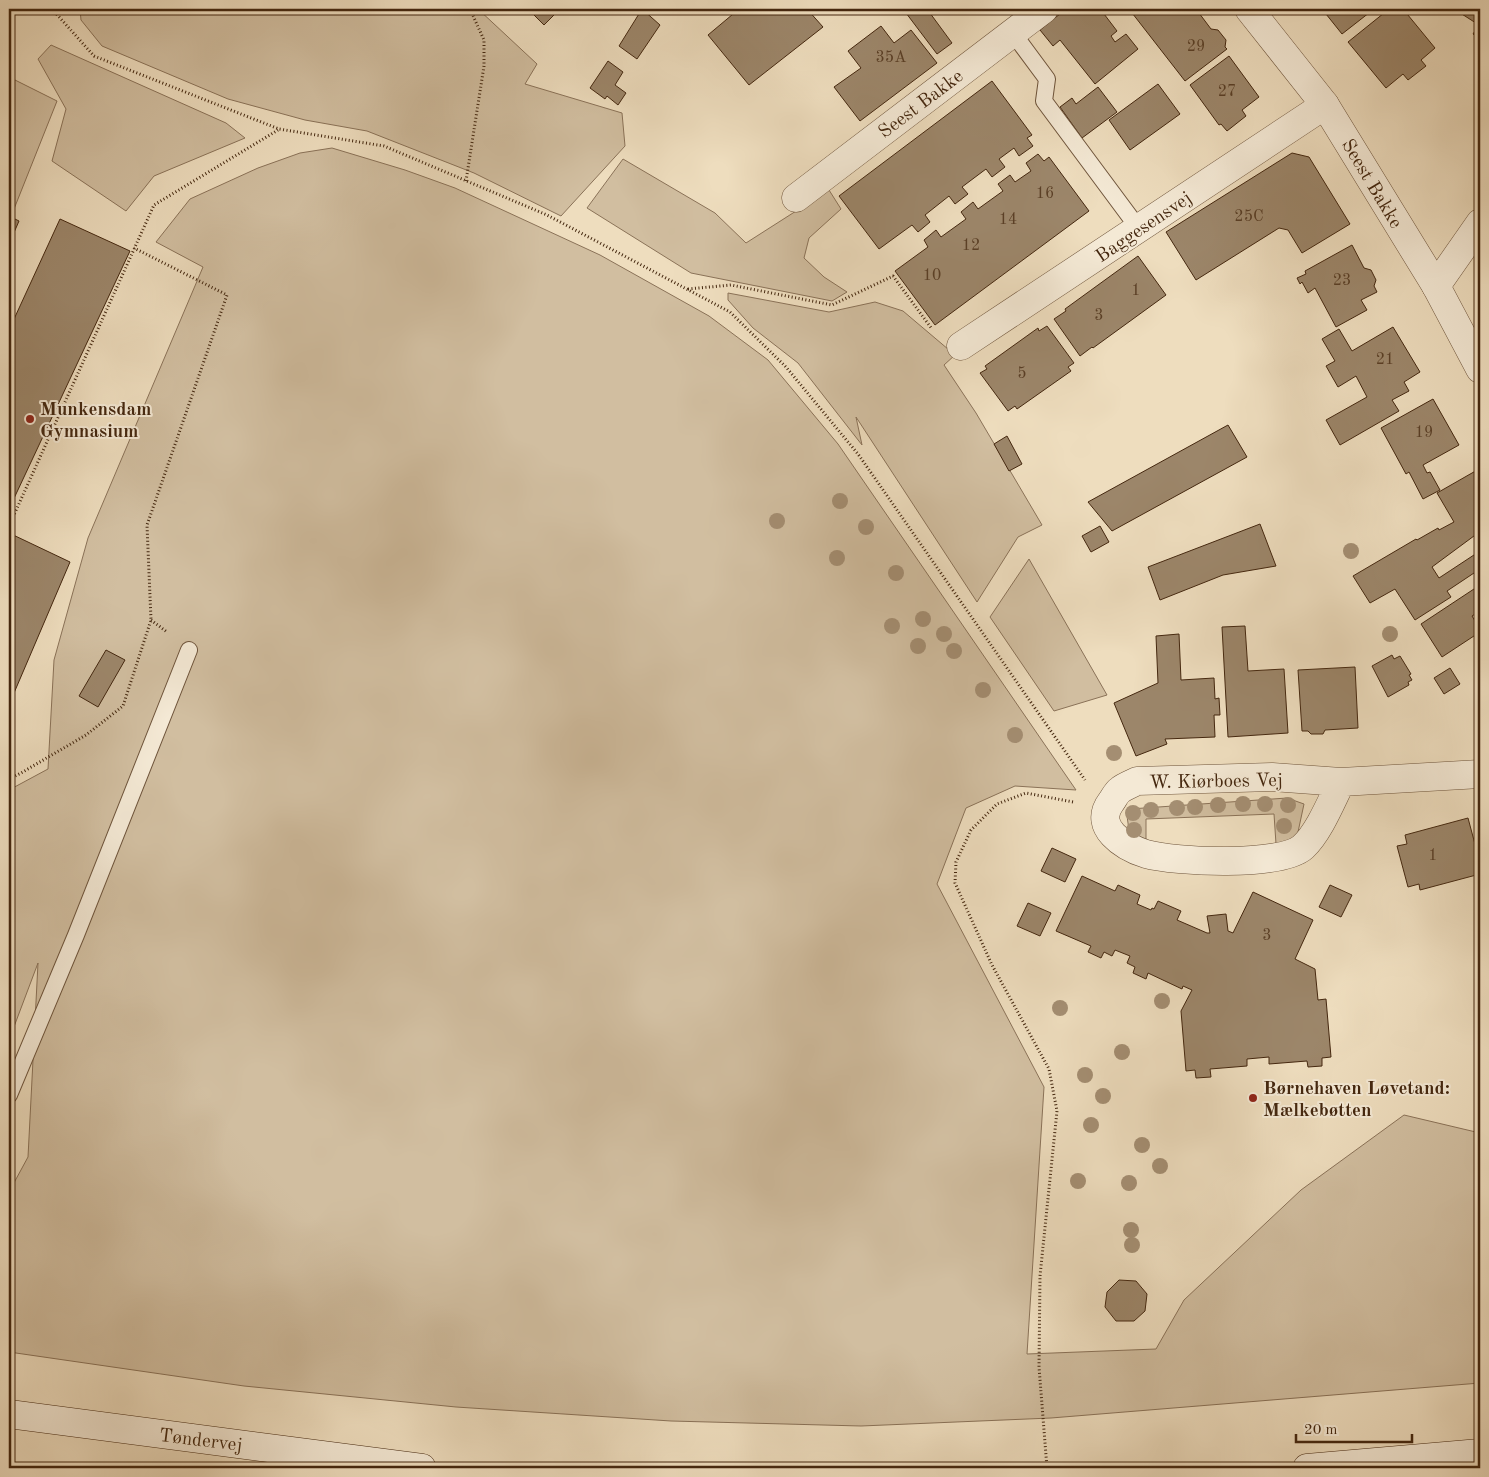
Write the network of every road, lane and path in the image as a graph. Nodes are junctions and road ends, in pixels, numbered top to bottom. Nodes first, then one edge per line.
1 (52, 9) edge
2 (470, 9) edge
3 (1044, 9) edge
4 (1249, 9) edge
5 (1012, 33) junction
6 (1325, 105) junction
7 (279, 129) junction
8 (466, 181) junction
9 (796, 198) dead end
10 (1480, 223) edge
11 (1139, 229) junction
12 (134, 248) junction
13 (1436, 286) junction
14 (688, 289) junction
15 (961, 346) joint
16 (1480, 369) edge
17 (13, 517) dead end
18 (190, 650) dead end
19 (1480, 774) edge
20 (9, 779) edge
21 (1341, 782) junction
22 (1105, 810) junction
23 (9, 1095) edge
24 (9, 1414) edge
25 (1480, 1453) edge
26 (422, 1468) edge
27 (1047, 1468) edge
28 (1307, 1468) edge

1 - 7 path
2 - 8 path
3 - 5 street, Seest Bakke
4 - 6 street, Seest Bakke
5 - 9 street, Seest Bakke
5 - 11 lane
6 - 11 street, Baggesensvej
6 - 13 street, Seest Bakke
7 - 8 path
7 - 12 path
8 - 14 path
10 - 13 street
11 - 15 street, Baggesensvej
12 - 17 path
12 - 20 path
13 - 16 street, Seest Bakke
14 - 15 path
14 - 22 path
18 - 23 lane
19 - 21 street, W. Kiørboes Vej
21 - 22 street, W. Kiørboes Vej
21 - 22 street
22 - 27 path
24 - 26 street, Tøndervej
25 - 28 street

